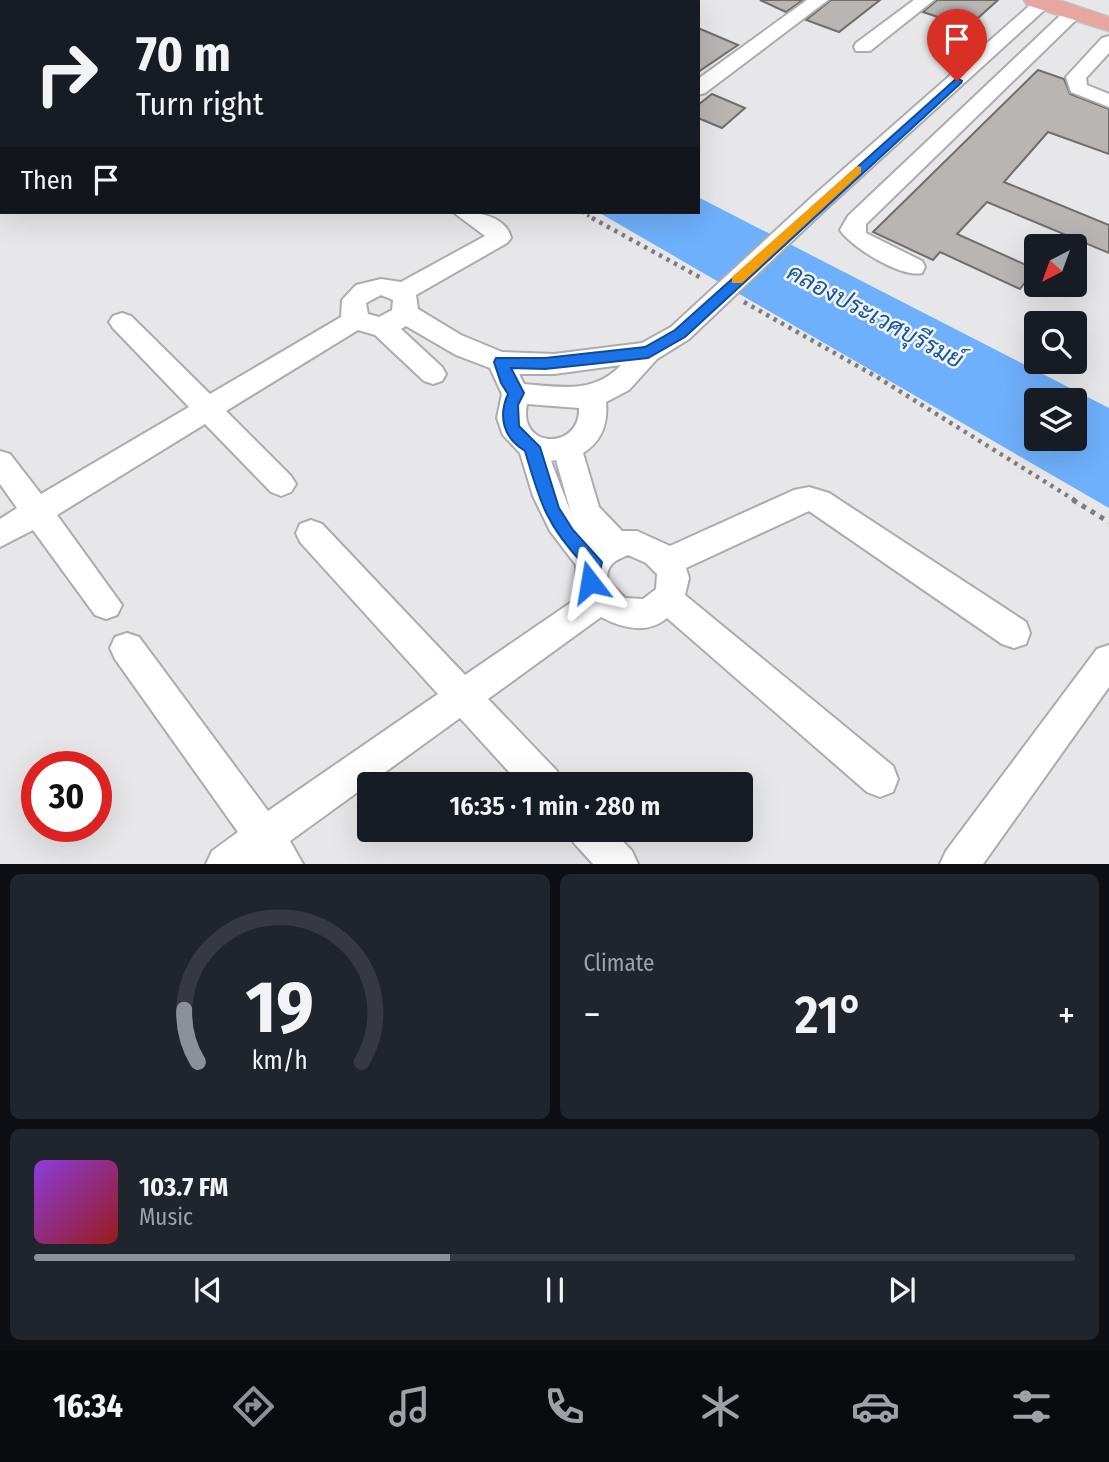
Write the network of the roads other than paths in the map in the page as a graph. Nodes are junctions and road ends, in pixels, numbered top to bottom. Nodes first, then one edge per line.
1 (819, 0) edge
2 (925, 0) edge
3 (1039, 1) edge
4 (1109, 5) edge
5 (1083, 6) edge
6 (1109, 39) edge
7 (863, 47) dead end
8 (700, 88) edge
9 (1109, 101) edge
10 (467, 214) edge
11 (913, 267) dead end
12 (403, 303) junction
13 (122, 322) dead end
14 (369, 322) junction
15 (648, 352) junction
16 (501, 362) junction
17 (433, 374) dead end
18 (516, 393) junction
19 (592, 397) junction
20 (209, 409) junction
21 (532, 447) junction
22 (567, 448) junction
23 (0, 462) edge
24 (281, 484) dead end
25 (38, 511) junction
26 (311, 533) dead end
27 (0, 534) edge
28 (604, 553) junction
29 (667, 562) junction
30 (667, 599) junction
31 (600, 600) junction
32 (107, 605) dead end
33 (1014, 633) dead end
34 (127, 648) dead end
35 (1109, 660) edge
36 (460, 696) junction
37 (533, 772) edge
38 (880, 779) dead end
39 (262, 836) junction
40 (599, 842) edge
41 (225, 863) edge
42 (284, 863) edge
43 (619, 863) edge
44 (960, 863) edge

1 - 8 street
2 - 7 street
3 - 5 main road
3 - 15 street
4 - 5 main road
5 - 6 main road
5 - 11 street
6 - 9 street
10 - 12 street
12 - 14 street
12 - 14 street
12 - 16 street
13 - 20 street
14 - 17 street
14 - 20 street
15 - 16 street
15 - 19 street
16 - 18 street
18 - 19 street
18 - 21 street
19 - 22 street
20 - 24 street
20 - 25 street
21 - 22 street
21 - 28 street
22 - 28 street
23 - 25 street
25 - 27 street
25 - 32 street
26 - 36 street
28 - 29 street
28 - 31 street
29 - 30 street
29 - 33 street
30 - 31 street
30 - 38 street
31 - 36 street
34 - 39 street
35 - 44 street
36 - 37 street
36 - 39 street
39 - 41 street
39 - 42 street
40 - 43 street

